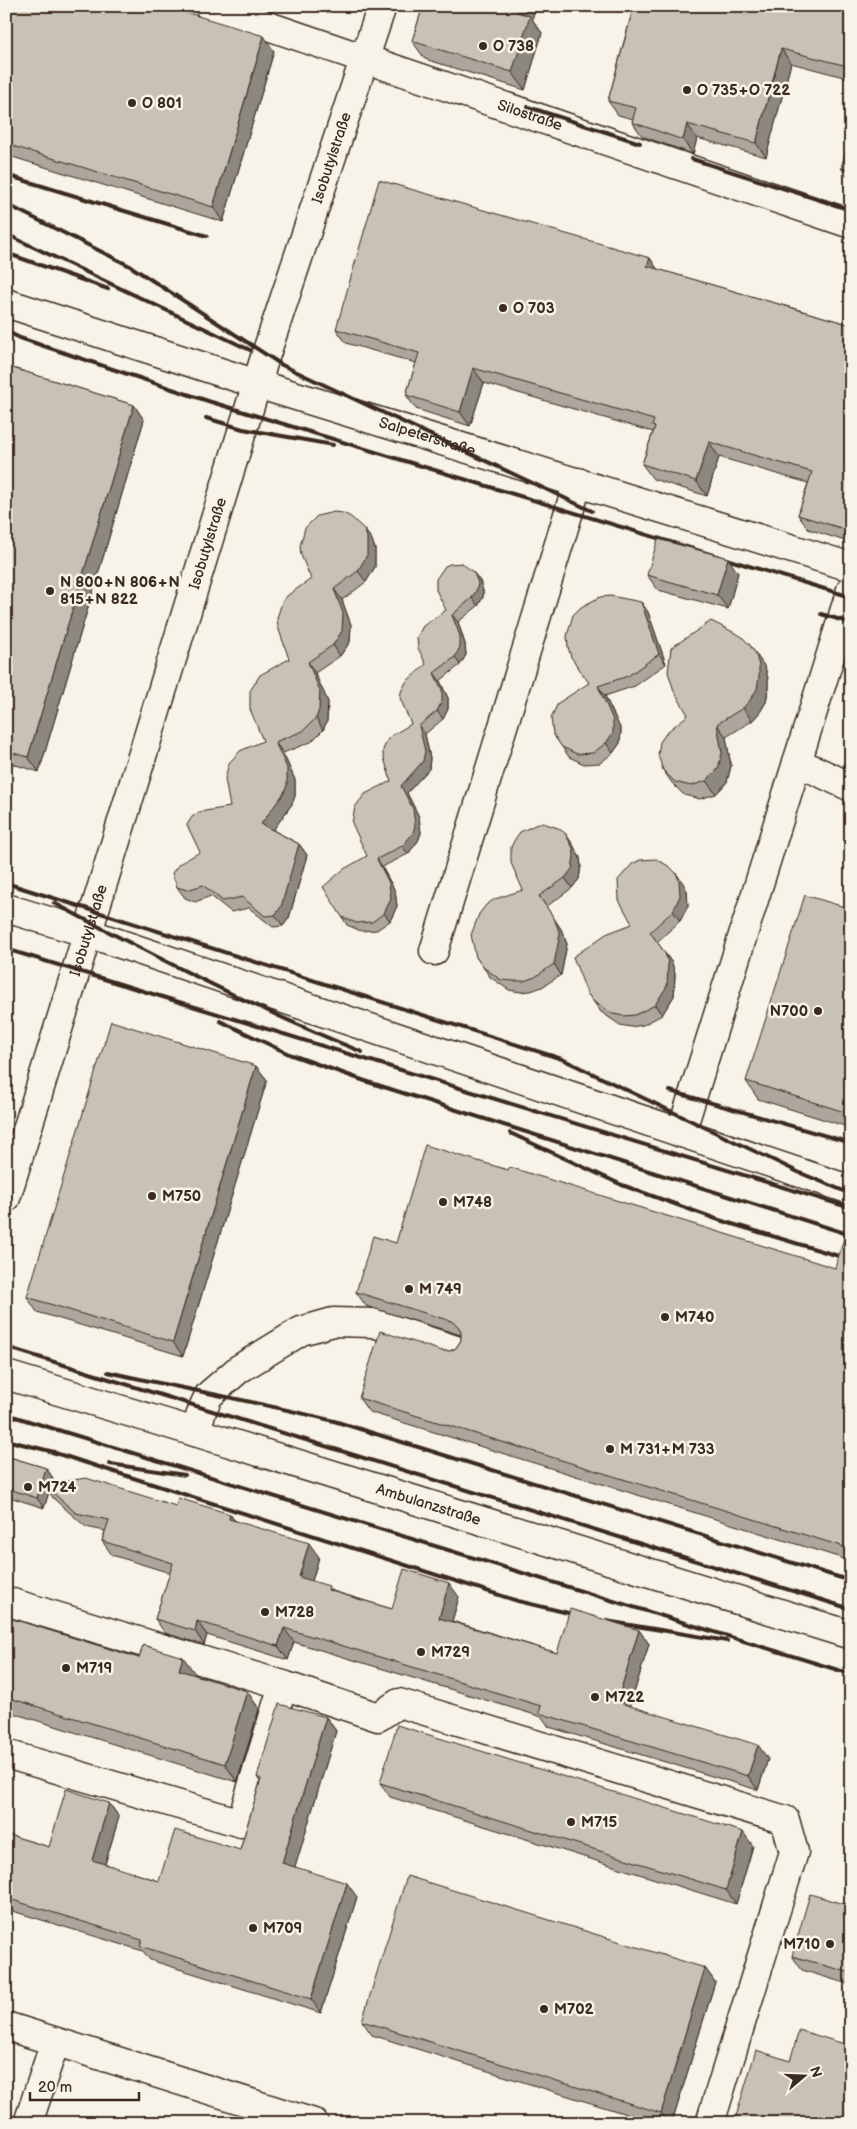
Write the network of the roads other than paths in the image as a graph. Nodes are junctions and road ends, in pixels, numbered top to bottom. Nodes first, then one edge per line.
1 (209, 6) edge
2 (382, 6) edge
3 (366, 59) junction
4 (851, 224) edge
5 (6, 303) edge
6 (257, 384) junction
7 (578, 482) junction
8 (851, 567) edge
9 (851, 590) edge
10 (797, 762) junction
11 (851, 787) edge
12 (6, 908) edge
13 (88, 933) junction
14 (434, 951) dead end
15 (681, 1132) junction
16 (851, 1190) edge
17 (6, 1198) edge
18 (456, 1350) edge
19 (6, 1375) edge
20 (195, 1432) junction
21 (6, 1601) edge
22 (851, 1635) edge
23 (283, 1685) junction
24 (6, 1754) edge
25 (6, 2026) edge
26 (55, 2042) junction
27 (259, 2115) edge
28 (28, 2123) edge
29 (314, 2123) edge
30 (710, 2123) edge

1 - 3 street, Silostraße
2 - 3 street, Isobutylstraße
3 - 4 street, Silostraße
3 - 6 street, Isobutylstraße
5 - 6 street, Salpeterstraße
6 - 7 street, Salpeterstraße
6 - 13 street, Isobutylstraße
7 - 8 street, Salpeterstraße
7 - 14 street
9 - 10 street
10 - 11 street
10 - 15 street
12 - 13 street
13 - 15 street
13 - 17 street, Isobutylstraße
15 - 16 street
18 - 20 street
19 - 20 street, Ambulanzstraße
20 - 22 street, Ambulanzstraße
21 - 23 street
23 - 24 street
23 - 30 street
25 - 26 street
26 - 27 street
26 - 28 street
27 - 29 street

